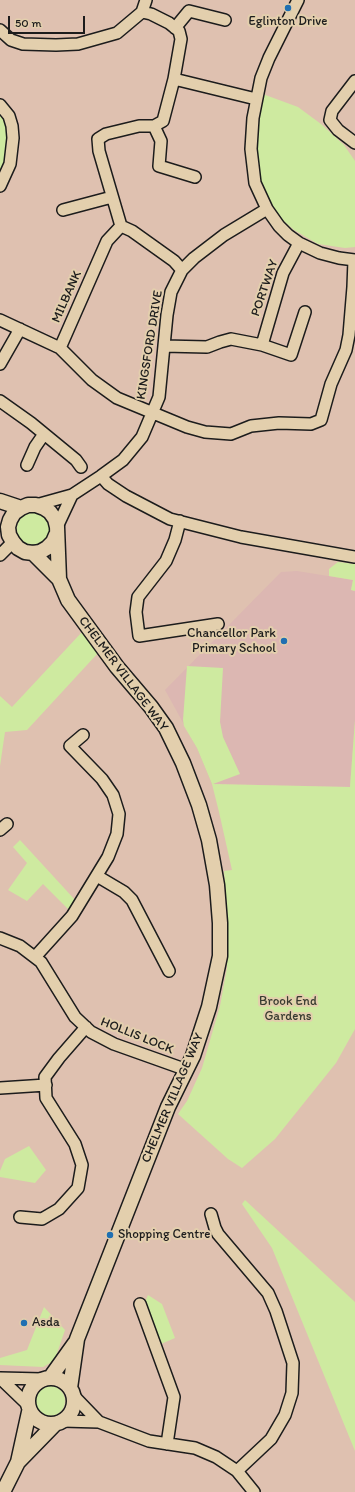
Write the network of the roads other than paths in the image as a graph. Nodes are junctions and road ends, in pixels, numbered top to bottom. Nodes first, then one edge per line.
1 (146, 0) edge
2 (298, 0) edge
3 (142, 12) junction
4 (225, 20) dead end
5 (175, 28) junction
6 (0, 30) edge
7 (174, 79) junction
8 (355, 81) edge
9 (256, 99) junction
10 (0, 105) edge
11 (154, 126) junction
12 (355, 143) edge
13 (195, 177) dead end
14 (0, 186) edge
15 (112, 197) junction
16 (267, 209) junction
17 (63, 210) dead end
18 (121, 226) junction
19 (299, 243) junction
20 (354, 260) edge
21 (182, 270) junction
22 (305, 312) dead end
23 (0, 320) edge
24 (352, 322) edge
25 (20, 329) junction
26 (262, 345) junction
27 (164, 346) junction
28 (60, 348) junction
29 (0, 364) edge
30 (0, 401) edge
31 (152, 413) junction
32 (44, 434) junction
33 (27, 465) dead end
34 (81, 467) dead end
35 (101, 476) junction
36 (72, 494) junction
37 (0, 501) edge
38 (36, 505) junction
39 (20, 508) junction
40 (0, 515) edge
41 (180, 521) junction
42 (8, 527) junction
43 (56, 531) junction
44 (12, 542) junction
45 (33, 553) junction
46 (0, 555) edge
47 (355, 557) edge
48 (59, 579) junction
49 (218, 624) dead end
50 (83, 735) dead end
51 (97, 876) junction
52 (0, 938) edge
53 (35, 957) junction
54 (170, 971) dead end
55 (86, 1027) junction
56 (187, 1070) junction
57 (46, 1085) junction
58 (0, 1088) edge
59 (211, 1214) dead end
60 (20, 1218) dead end
61 (140, 1304) dead end
62 (77, 1339) junction
63 (0, 1378) edge
64 (46, 1379) junction
65 (72, 1392) junction
66 (28, 1408) junction
67 (99, 1422) junction
68 (59, 1423) junction
69 (167, 1444) junction
70 (18, 1462) junction
71 (237, 1471) junction
72 (3, 1492) edge
73 (254, 1492) edge

1 - 3 street
2 - 9 street
3 - 5 street
3 - 6 street
4 - 5 street
5 - 7 street
7 - 9 street
7 - 11 street
8 - 12 street
9 - 16 street
10 - 14 street
11 - 13 street
11 - 15 street
15 - 17 street
15 - 18 street
16 - 19 street
16 - 21 street, KINGSFORD DRIVE
18 - 21 street
18 - 28 street, MILBANK
19 - 20 street
19 - 26 street, PORTWAY
20 - 24 street
21 - 27 street, KINGSFORD DRIVE
22 - 26 street
23 - 25 street
24 - 31 street
25 - 28 street
25 - 29 street
26 - 27 street
27 - 31 street, KINGSFORD DRIVE
28 - 31 street
30 - 32 street
31 - 35 street, KINGSFORD DRIVE
32 - 33 street
32 - 34 street
35 - 36 street, KINGSFORD DRIVE
35 - 41 street
36 - 38 street, KINGSFORD DRIVE
36 - 43 street
37 - 39 street
38 - 39 street
38 - 43 street, CHELMER VILLAGE WAY
39 - 42 street
40 - 42 street
41 - 47 street
41 - 49 street
42 - 44 street
43 - 45 street
43 - 48 street, CHELMER VILLAGE WAY
44 - 45 street, CHELMER VILLAGE WAY
44 - 46 street
45 - 48 street, CHELMER VILLAGE WAY
48 - 56 street, CHELMER VILLAGE WAY
50 - 51 street
51 - 53 street
51 - 54 street
52 - 53 street, HOLLIS LOCK
53 - 55 street, HOLLIS LOCK
55 - 56 street, HOLLIS LOCK
55 - 57 street
56 - 62 street, CHELMER VILLAGE WAY
57 - 58 street
57 - 60 street
59 - 71 street
61 - 69 street
62 - 64 street, CHELMER VILLAGE WAY
62 - 65 street, CHELMER VILLAGE WAY
63 - 64 street
63 - 66 street
64 - 65 street
64 - 66 street, CHELMER VILLAGE WAY
65 - 67 street
65 - 68 street, CHELMER VILLAGE WAY
66 - 68 street
66 - 70 street, CHELMER VILLAGE WAY
67 - 68 street
67 - 69 street
68 - 70 street, CHELMER VILLAGE WAY
69 - 71 street
70 - 72 street, CHELMER VILLAGE WAY
71 - 73 street

